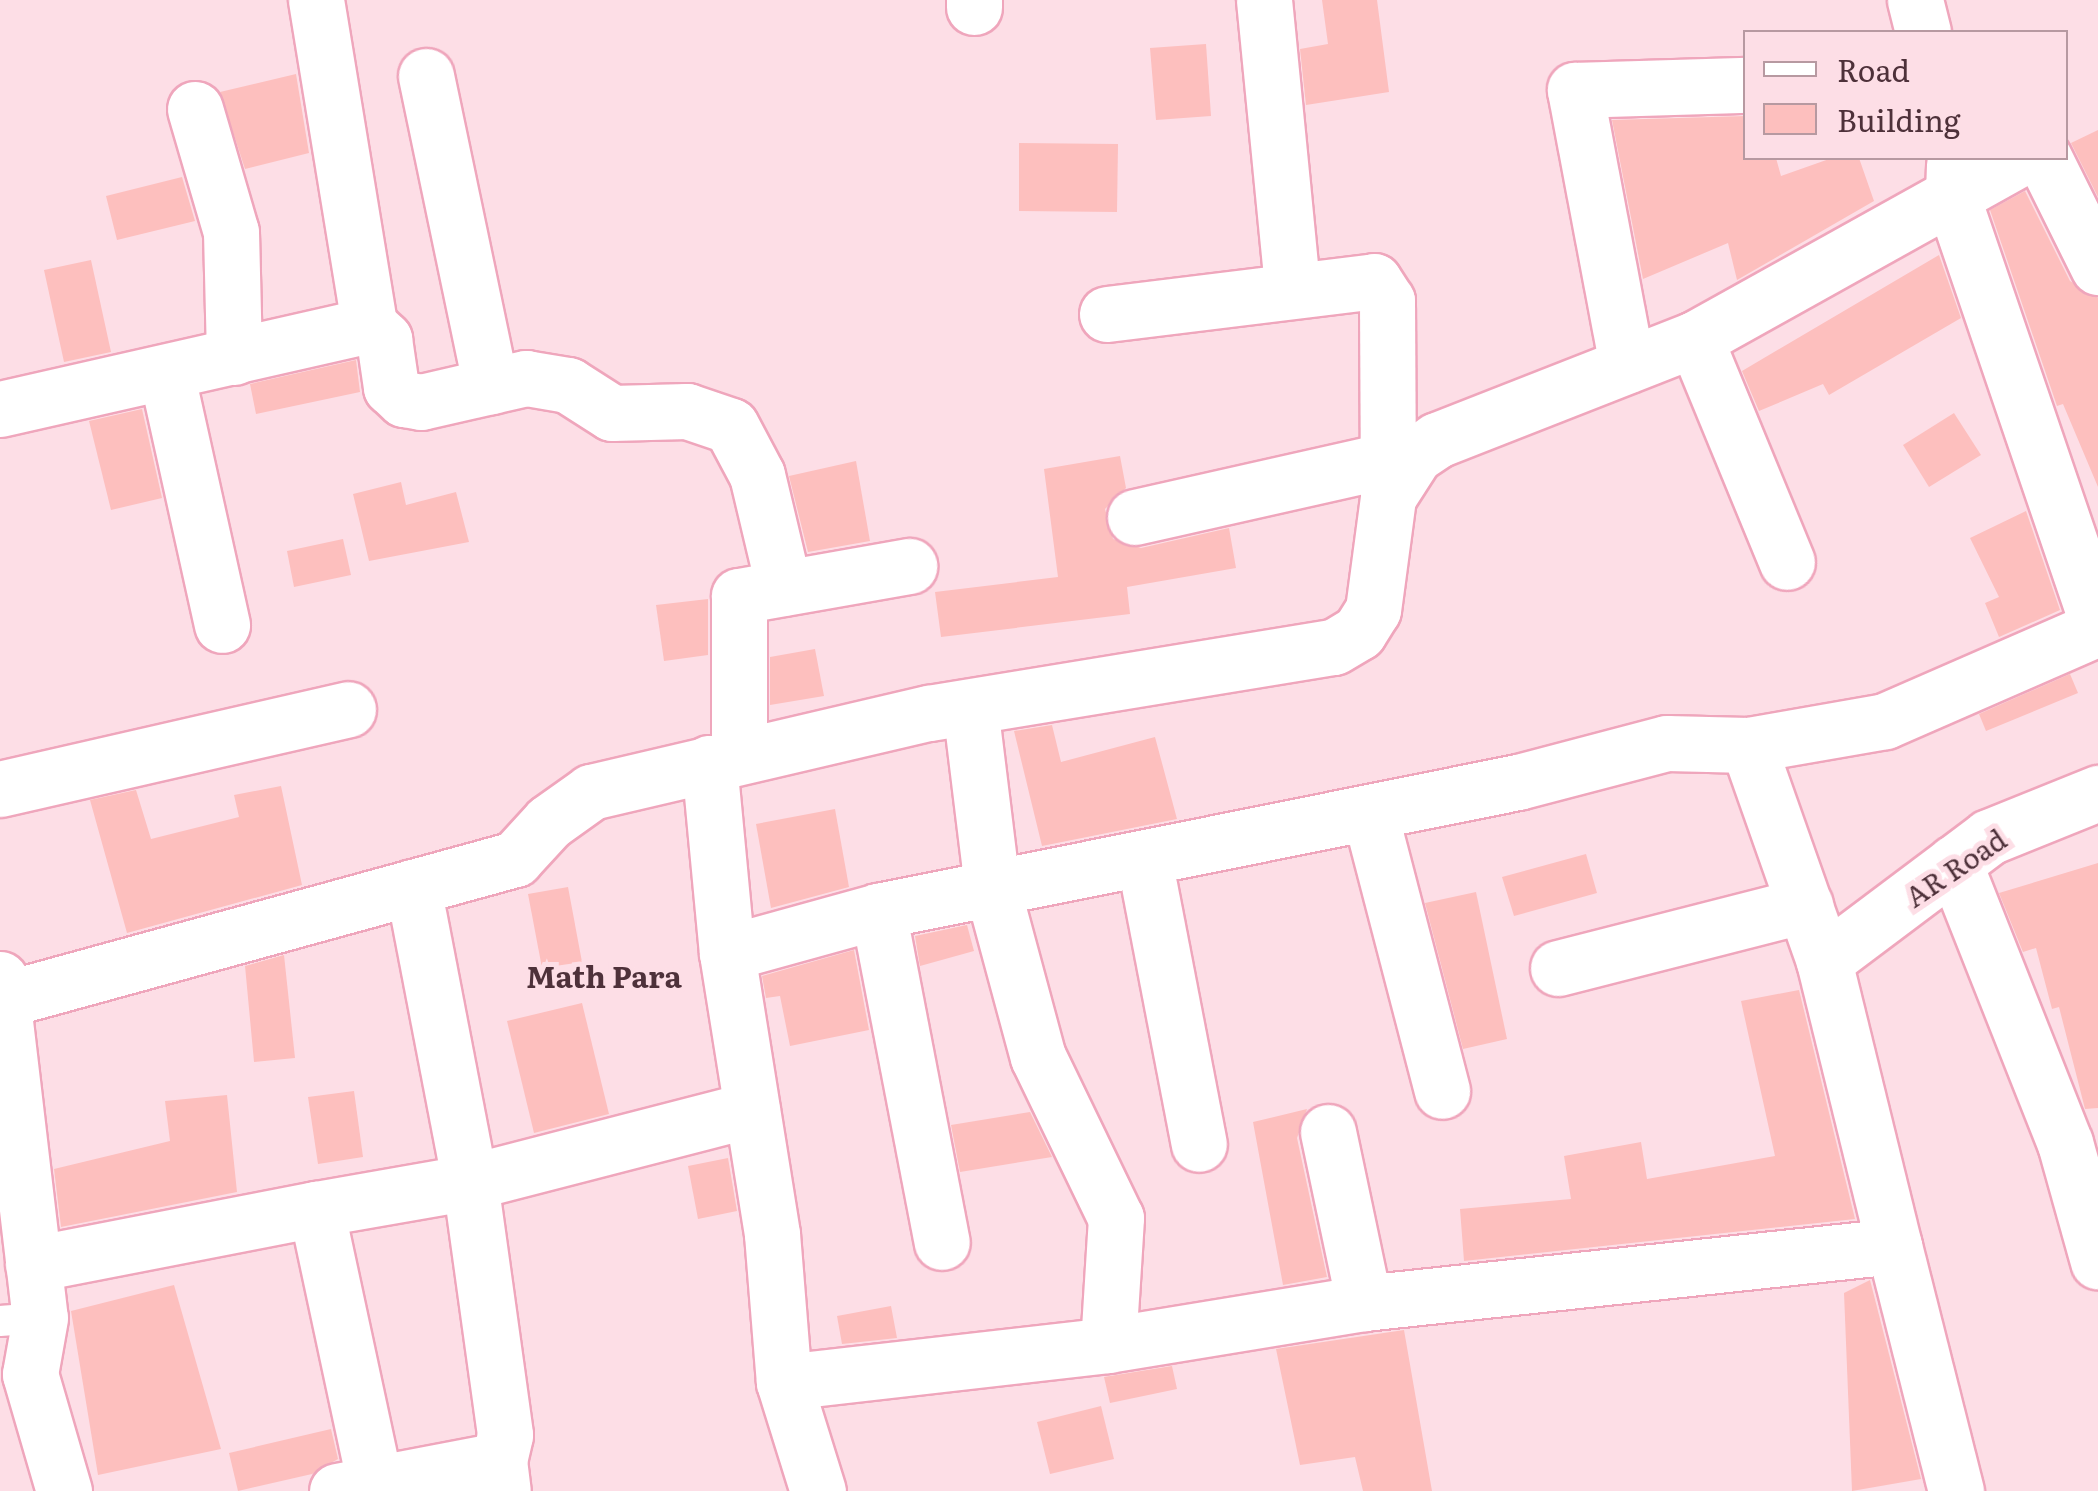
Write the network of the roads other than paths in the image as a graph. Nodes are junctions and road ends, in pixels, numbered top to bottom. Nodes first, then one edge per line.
1 (316, 0) edge
2 (1264, 0) edge
3 (1914, 0) edge
4 (1922, 30) edge
5 (426, 76) dead end
6 (1743, 85) edge
7 (195, 109) dead end
8 (2013, 160) edge
9 (2045, 160) edge
10 (1953, 178) edge
11 (2098, 267) edge
12 (1292, 288) junction
13 (1106, 314) dead end
14 (369, 325) junction
15 (1695, 339) junction
16 (234, 357) junction
17 (1627, 365) junction
18 (166, 372) junction
19 (491, 386) junction
20 (0, 409) edge
21 (1388, 478) junction
22 (1135, 518) dead end
23 (1788, 562) dead end
24 (910, 566) dead end
25 (784, 588) junction
26 (2094, 599) edge
27 (222, 625) dead end
28 (970, 707) junction
29 (348, 709) dead end
30 (1748, 745) junction
31 (724, 759) junction
32 (0, 789) edge
33 (2098, 794) edge
34 (1370, 814) junction
35 (1144, 860) junction
36 (1954, 863) junction
37 (413, 887) junction
38 (992, 887) junction
39 (1804, 905) junction
40 (878, 911) junction
41 (727, 953) junction
42 (1824, 961) junction
43 (1558, 968) dead end
44 (3, 989) edge
45 (1442, 1091) dead end
46 (752, 1110) junction
47 (1328, 1132) dead end
48 (1199, 1144) dead end
49 (470, 1182) junction
50 (316, 1209) junction
51 (942, 1242) dead end
52 (1894, 1246) junction
53 (2098, 1261) edge
54 (33, 1264) junction
55 (1364, 1304) junction
56 (20, 1320) edge
57 (1108, 1345) junction
58 (784, 1382) junction
59 (501, 1476) edge
60 (356, 1487) edge
61 (1947, 1489) edge
62 (64, 1491) edge
63 (818, 1491) edge

1 - 14 street
2 - 12 street
3 - 4 street
5 - 19 street
6 - 17 street
7 - 16 street
8 - 10 street
9 - 11 street
10 - 15 street
10 - 26 street
12 - 13 street
12 - 21 street
14 - 16 street
14 - 19 street
15 - 17 street
15 - 23 street
16 - 18 street
17 - 21 street
18 - 20 street
18 - 27 street
19 - 25 street
21 - 22 street
21 - 28 street
24 - 25 street
25 - 31 street
26 - 30 street
28 - 31 street
28 - 38 street
29 - 32 street
30 - 34 street
30 - 39 street
31 - 37 street
31 - 41 street
33 - 36 street, AR Road
34 - 35 street
34 - 45 street
35 - 38 street
35 - 48 street
36 - 42 street, AR Road
36 - 53 street
37 - 44 street
37 - 49 street
38 - 40 street
38 - 57 street
39 - 42 street
39 - 43 street
40 - 41 street
40 - 51 street
41 - 46 street
42 - 52 street
44 - 54 street
46 - 49 street
46 - 58 street
47 - 55 street
49 - 50 street
49 - 59 street
50 - 54 street
50 - 60 street
52 - 55 street
52 - 61 street
54 - 56 street
55 - 57 street
56 - 62 street
57 - 58 street
58 - 63 street
59 - 60 street

